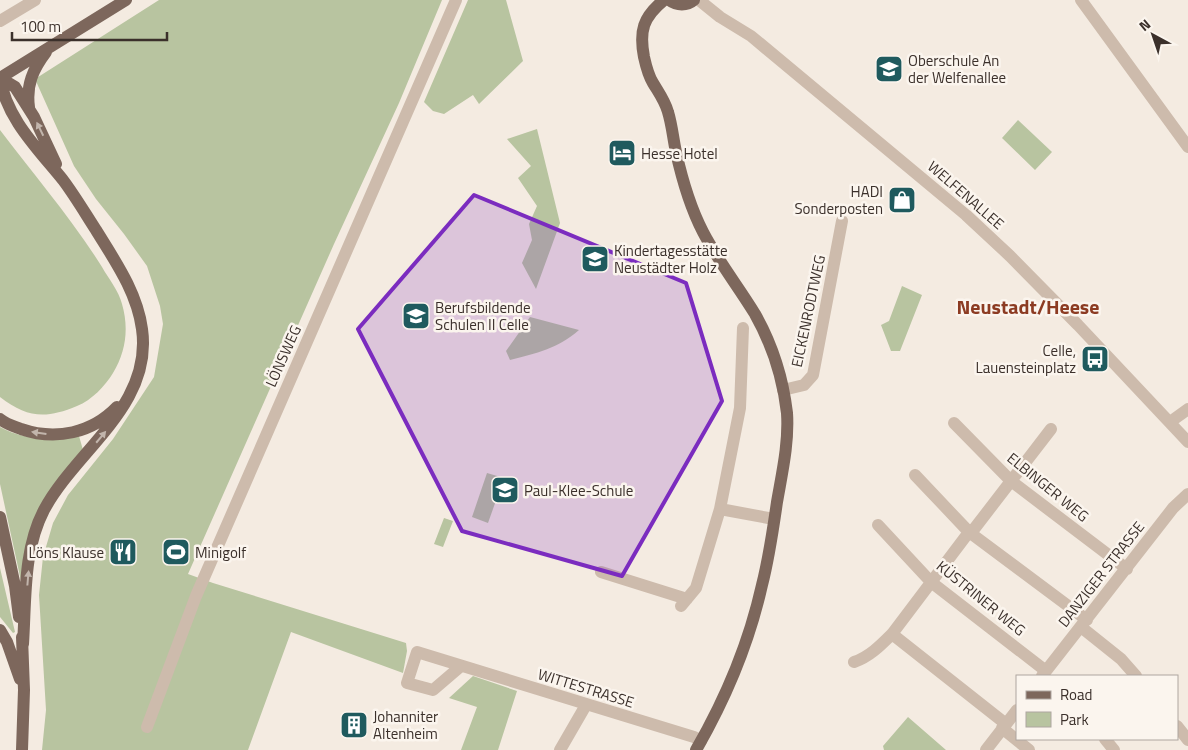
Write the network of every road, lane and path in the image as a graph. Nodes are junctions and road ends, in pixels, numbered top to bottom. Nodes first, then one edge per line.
1 (34, 0) edge
2 (126, 0) edge
3 (456, 0) edge
4 (664, 0) edge
5 (669, 0) edge
6 (694, 0) edge
7 (699, 0) edge
8 (1081, 0) edge
9 (0, 21) edge
10 (49, 48) junction
11 (0, 78) edge
12 (0, 107) edge
13 (29, 109) junction
14 (12, 114) junction
15 (1188, 147) edge
16 (64, 182) junction
17 (842, 221) dead end
18 (743, 328) dead end
19 (136, 380) junction
20 (783, 390) junction
21 (1188, 409) edge
22 (0, 419) edge
23 (1170, 422) junction
24 (954, 423) dead end
25 (1051, 429) dead end
26 (1188, 442) edge
27 (915, 476) dead end
28 (1011, 481) junction
29 (1188, 494) edge
30 (720, 509) junction
31 (0, 517) edge
32 (774, 519) junction
33 (878, 525) dead end
34 (970, 532) junction
35 (1127, 569) junction
36 (601, 572) dead end
37 (931, 582) junction
38 (1084, 623) junction
39 (0, 630) edge
40 (892, 634) junction
41 (23, 644) junction
42 (854, 662) dead end
43 (461, 666) dead end
44 (1044, 674) edge
45 (1135, 675) edge
46 (24, 690) junction
47 (586, 705) junction
48 (1016, 711) edge
49 (1004, 726) junction
50 (147, 727) dead end
51 (1178, 727) edge
52 (1016, 738) edge
53 (1019, 740) edge
54 (1106, 740) edge
55 (1188, 740) edge
56 (699, 746) edge
57 (22, 750) edge
58 (560, 750) edge
59 (986, 750) edge
60 (1029, 750) edge
61 (1114, 750) edge

1 - 9 street
2 - 10 main road
3 - 50 street, LÖNSWEG
4 - 20 main road
5 - 6 main road
7 - 23 street, WELFENALLEE
8 - 15 street
10 - 11 main road
10 - 13 main road
11 - 13 main road
11 - 14 main road
12 - 14 main road
16 -> 13 main road
14 - 16 main road
16 - 19 main road
17 - 20 street, EICKENRODTWEG
18 - 30 street
19 -> 22 main road
41 -> 19 main road
20 - 32 main road
21 - 23 street
23 - 26 street, WELFENALLEE
24 - 28 street, ELBINGER WEG
25 - 28 street
27 - 34 street
28 - 34 street
28 - 35 street, ELBINGER WEG
29 - 35 street, DANZIGER STRASSE
30 - 32 street
30 - 36 street
31 - 41 main road
32 - 56 main road
33 - 37 street, KÜSTRINER WEG
34 - 37 street
34 - 38 street
35 - 38 street, DANZIGER STRASSE
37 - 40 street
37 - 44 street, KÜSTRINER WEG
38 - 44 street, DANZIGER STRASSE
38 - 45 street
39 - 46 main road
40 - 42 street
40 - 49 street
41 - 46 main road
43 - 47 street, WITTESTRASSE
46 - 57 main road
47 - 56 street, WITTESTRASSE
47 - 58 street
48 - 49 street
49 - 52 street
49 - 59 street
51 - 55 street
53 - 60 street
54 - 61 street

